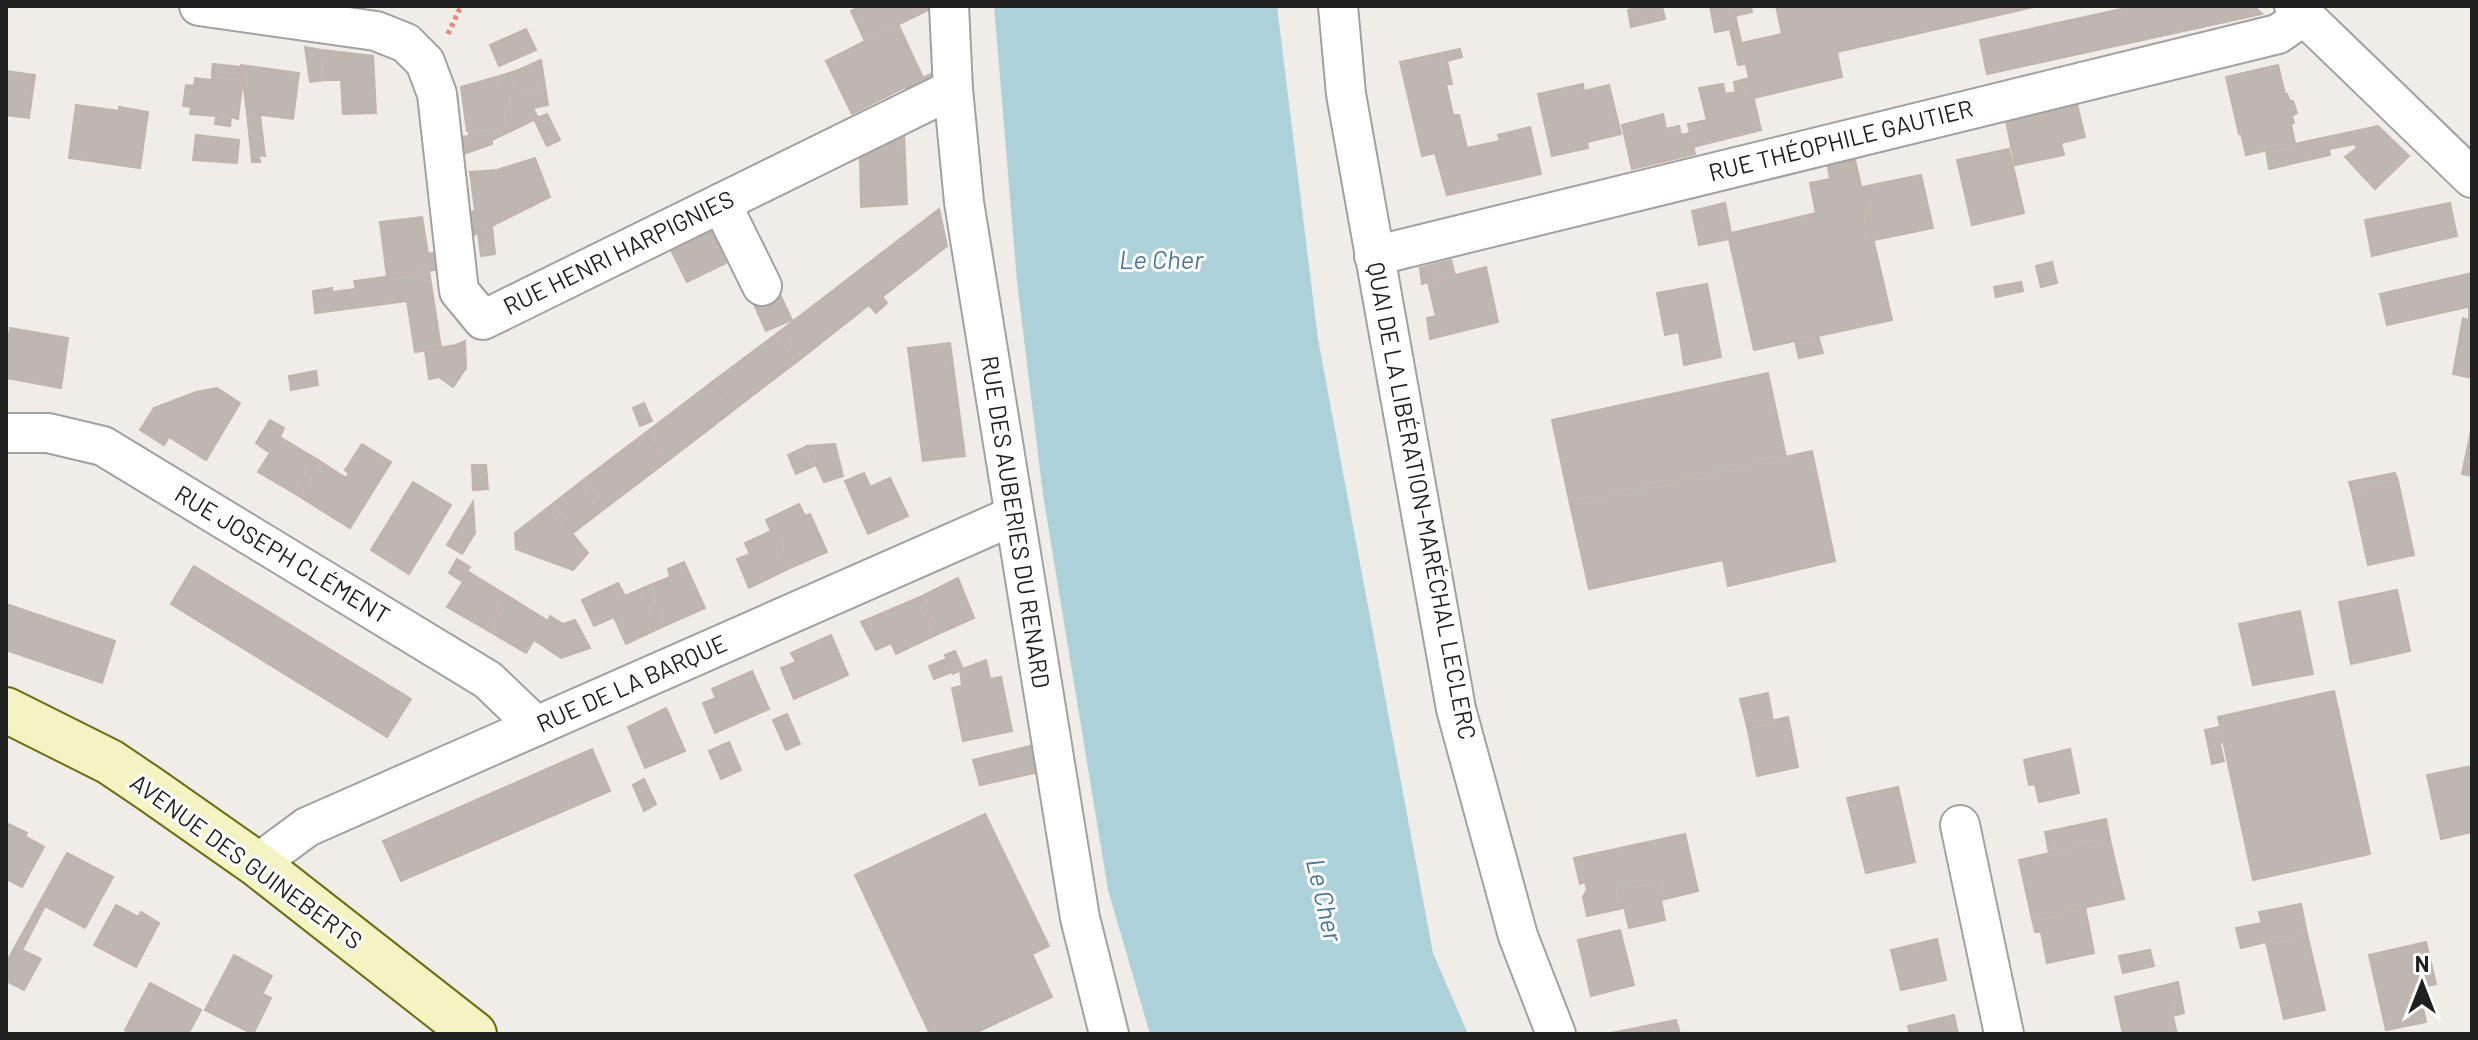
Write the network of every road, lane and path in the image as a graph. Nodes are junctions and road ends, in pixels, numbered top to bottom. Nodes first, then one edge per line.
1 (199, 6) edge
2 (949, 6) edge
3 (1338, 6) edge
4 (2299, 11) edge
5 (953, 89) junction
6 (2472, 178) edge
7 (721, 203) junction
8 (1374, 256) junction
9 (762, 286) dead end
10 (6, 433) edge
11 (1013, 516) junction
12 (6, 710) edge
13 (536, 726) junction
14 (1960, 825) dead end
15 (257, 864) junction
16 (474, 1034) edge
17 (1109, 1034) edge
18 (1556, 1034) edge
19 (2004, 1034) edge

1 - 7 street, RUE HENRI HARPIGNIES
2 - 5 street, RUE DES AUBERIES DU RENARD
3 - 8 street, QUAI DE LA LIBÉRATION-MARÉCHAL LECLERC
4 - 6 street
4 - 8 street, RUE THÉOPHILE GAUTIER
5 - 7 street, RUE HENRI HARPIGNIES
5 - 11 street, RUE DES AUBERIES DU RENARD
7 - 9 street
8 - 18 street, QUAI DE LA LIBÉRATION-MARÉCHAL LECLERC
10 - 13 street, RUE JOSEPH CLÉMENT
11 - 13 street, RUE DE LA BARQUE
11 - 17 street, RUE DES AUBERIES DU RENARD
12 - 15 street, AVENUE DES GUINEBERTS
13 - 15 street, RUE DE LA BARQUE
14 - 19 street
15 - 16 street, AVENUE DES GUINEBERTS

